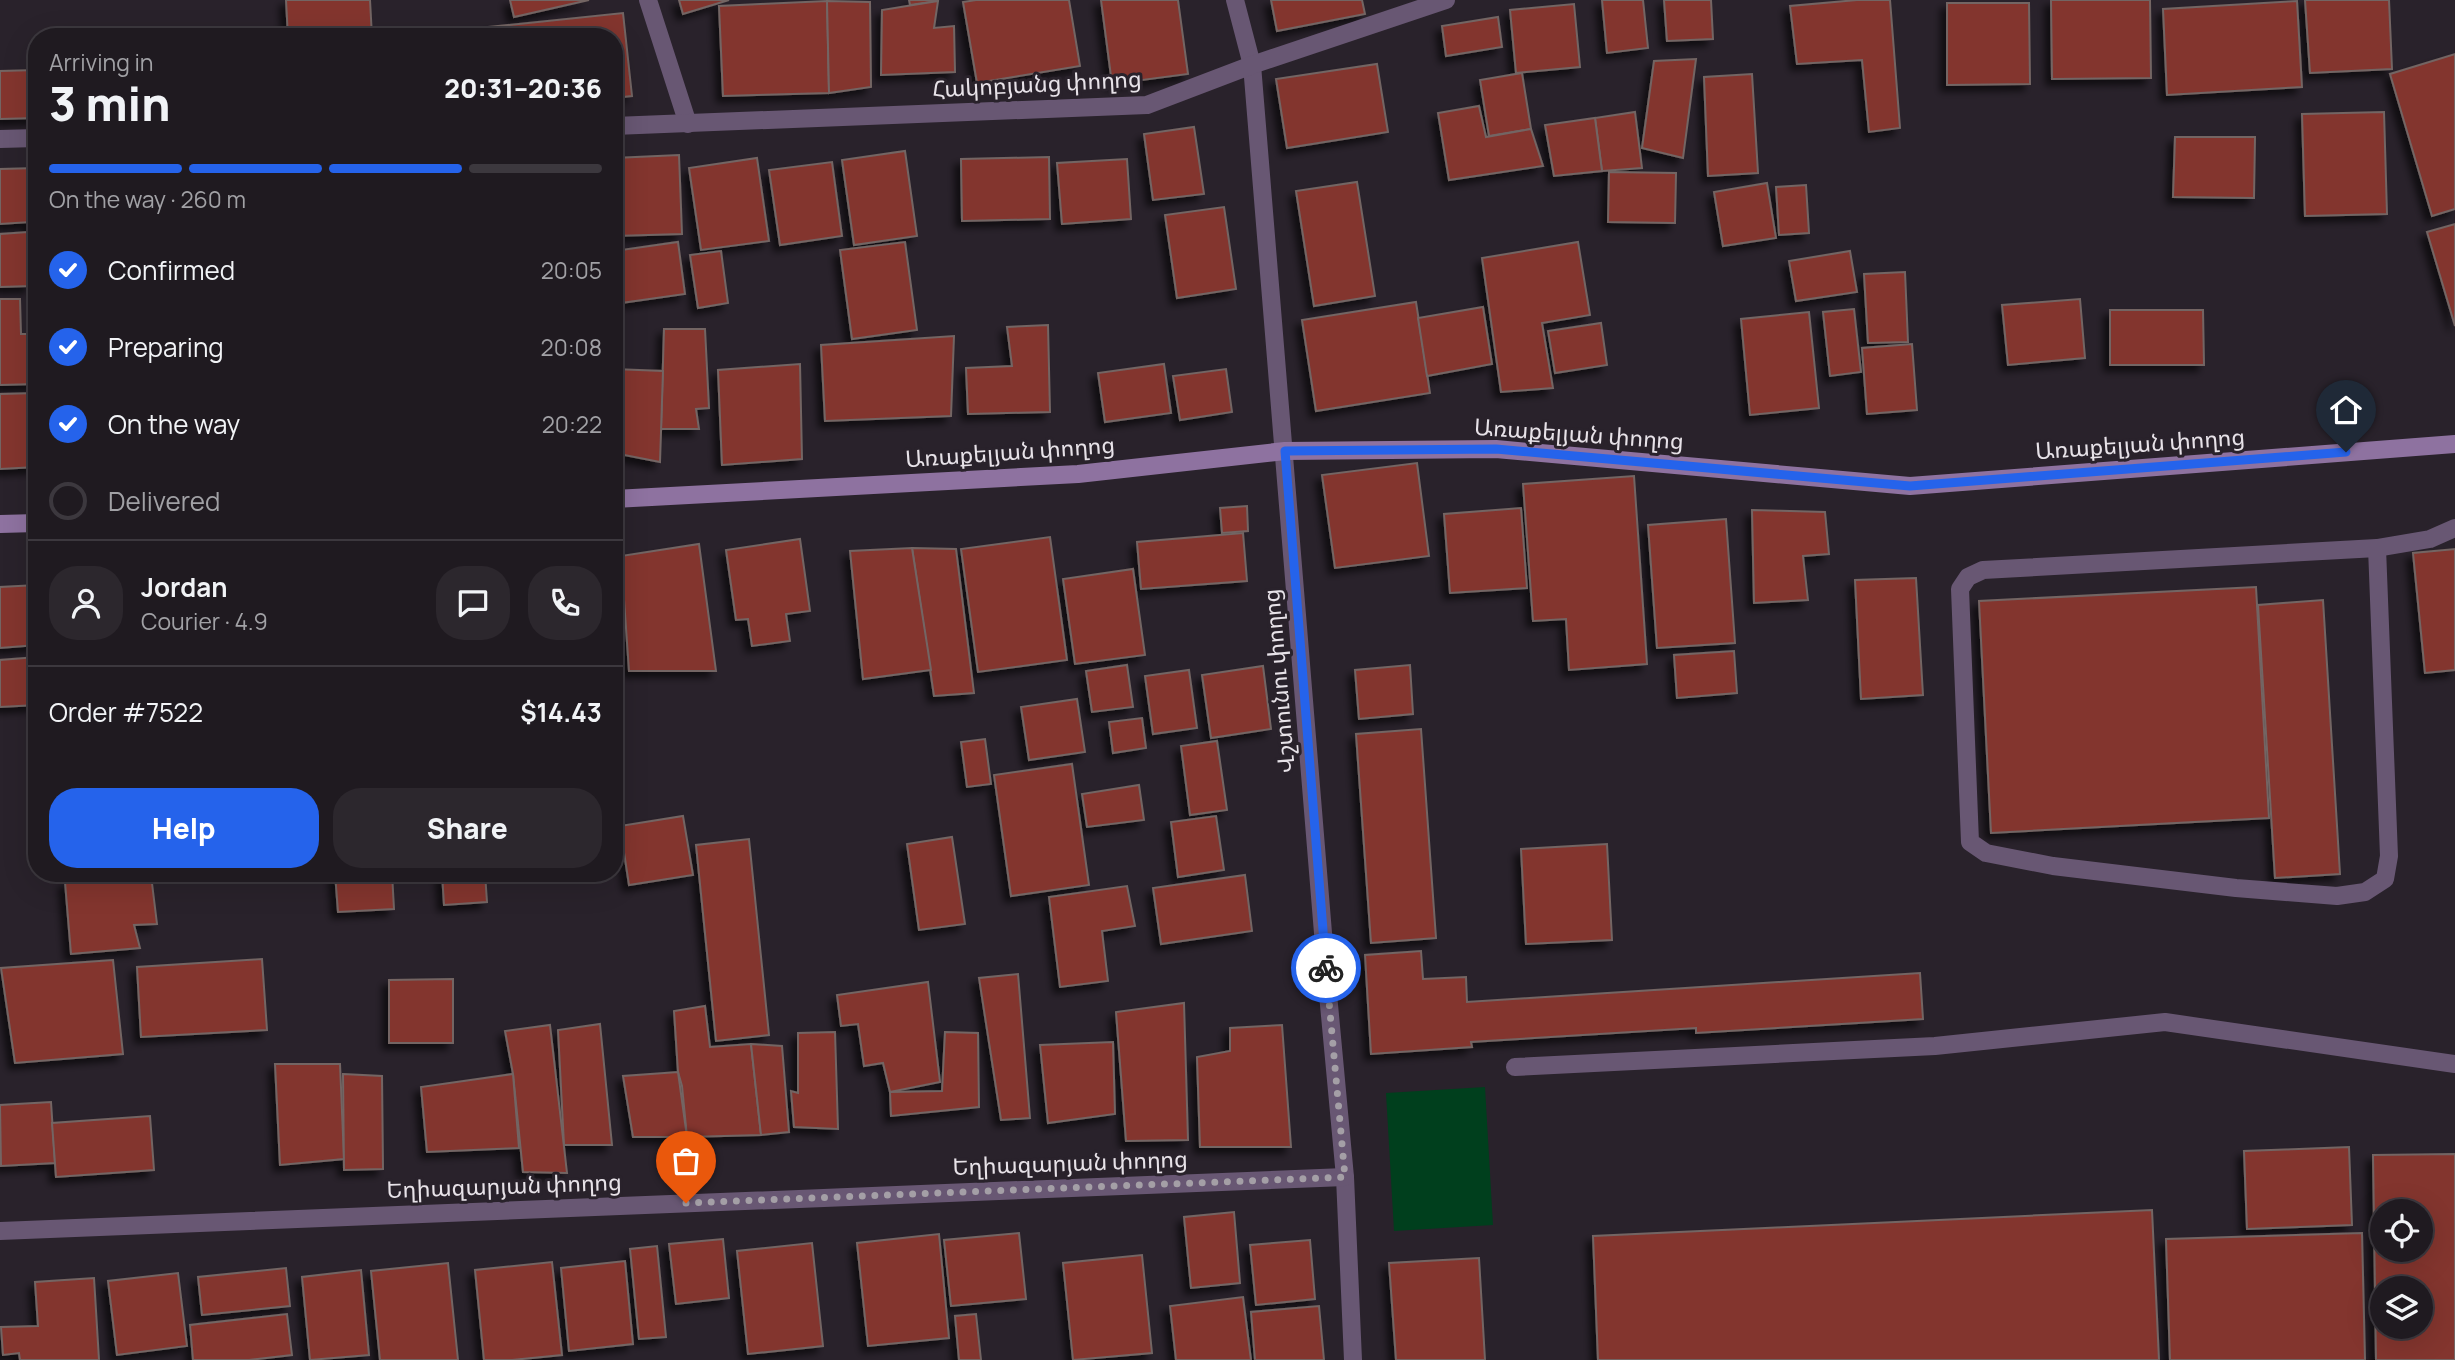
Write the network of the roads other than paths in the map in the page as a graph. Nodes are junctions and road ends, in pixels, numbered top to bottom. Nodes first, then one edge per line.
1 (648, 0) edge
2 (1234, 0) edge
3 (1446, 0) edge
4 (1252, 65) junction
5 (688, 124) junction
6 (623, 126) edge
7 (28, 138) edge
8 (0, 139) edge
9 (2455, 443) edge
10 (1285, 451) junction
11 (623, 499) edge
12 (28, 523) edge
13 (0, 524) edge
14 (2455, 528) edge
15 (2377, 548) junction
16 (2455, 1064) edge
17 (1514, 1067) dead end
18 (1345, 1177) junction
19 (0, 1231) edge
20 (1353, 1360) edge

1 - 5 street
2 - 4 street, Վշտունու փողոց
3 - 4 street, Հակոբյանց փողոց
4 - 5 street, Հակոբյանց փողոց
4 - 10 street, Վշտունու փողոց
5 - 6 street, Հակոբյանց փողոց
7 - 8 street
9 - 10 street, Առաքելյան փողոց
10 - 11 street, Առաքելյան փողոց
10 - 18 street, Վշտունու փողոց
12 - 13 street
14 - 15 street
15 - 15 street
16 - 17 street
18 - 19 street, Եղիազարյան փողոց
18 - 20 street, Վշտունու փողոց

